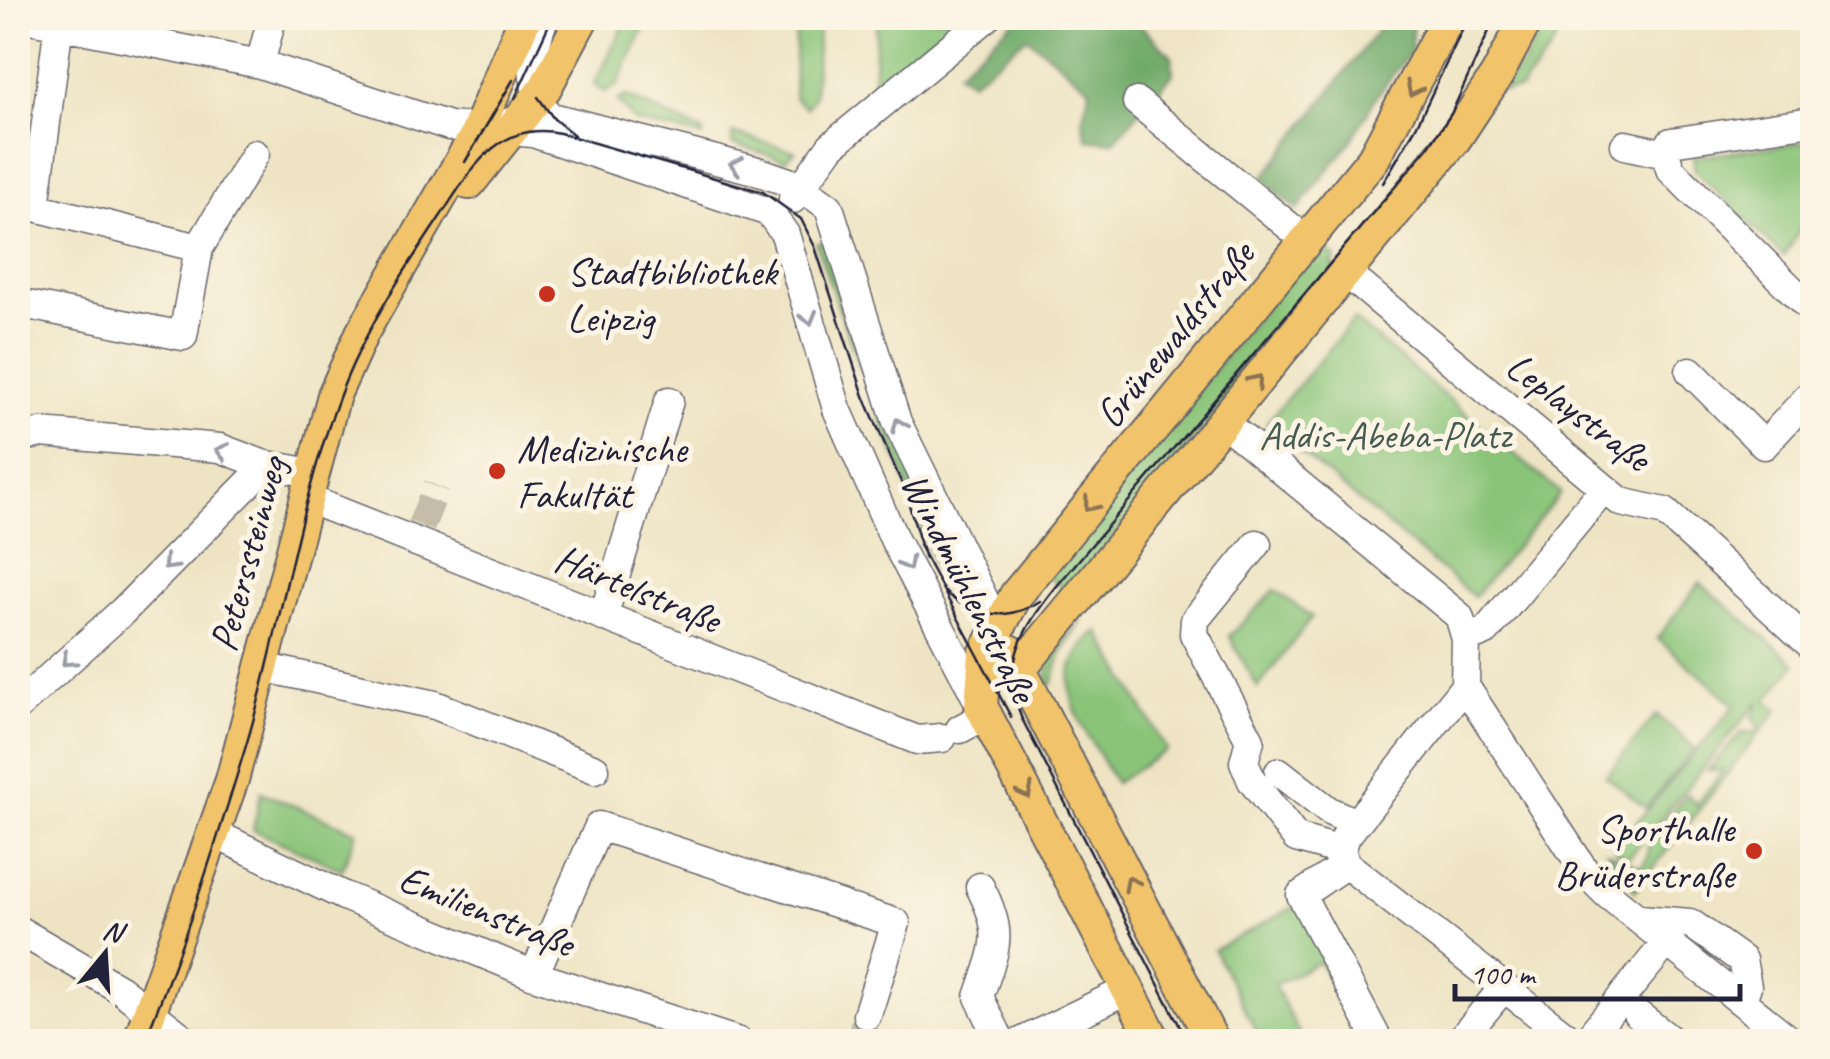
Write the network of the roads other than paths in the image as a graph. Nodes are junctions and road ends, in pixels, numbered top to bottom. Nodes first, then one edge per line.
1 (24, 18) edge
2 (272, 18) edge
3 (526, 18) edge
4 (544, 18) edge
5 (986, 18) edge
6 (1448, 18) edge
7 (1528, 18) edge
8 (58, 23) junction
9 (571, 40) edge
10 (260, 64) junction
11 (1137, 102) dead end
12 (510, 119) junction
13 (1812, 120) edge
14 (569, 144) junction
15 (255, 154) dead end
16 (800, 186) junction
17 (26, 211) edge
18 (779, 221) junction
19 (1306, 240) junction
20 (199, 248) junction
21 (1345, 272) junction
22 (18, 303) edge
23 (1812, 310) edge
24 (1690, 371) dead end
25 (1812, 394) edge
26 (669, 400) dead end
27 (1222, 421) junction
28 (18, 438) edge
29 (262, 464) junction
30 (309, 486) junction
31 (1604, 488) junction
32 (1258, 544) dead end
33 (603, 617) junction
34 (996, 626) junction
35 (946, 638) junction
36 (1466, 640) junction
37 (1812, 647) edge
38 (982, 666) junction
39 (262, 667) junction
40 (1020, 670) junction
41 (1465, 686) junction
42 (18, 706) edge
43 (967, 722) junction
44 (595, 770) dead end
45 (1279, 772) dead end
46 (1356, 823) junction
47 (213, 833) junction
48 (1343, 857) junction
49 (980, 887) dead end
50 (1640, 919) junction
51 (18, 930) edge
52 (1667, 942) junction
53 (534, 974) junction
54 (1504, 987) junction
55 (1129, 990) junction
56 (1742, 1000) junction
57 (1637, 1014) dead end
58 (867, 1015) tunnel mouth
59 (145, 1027) edge
60 (188, 1042) edge
61 (739, 1042) edge
62 (1001, 1042) edge
63 (1021, 1042) edge
64 (1156, 1042) edge
65 (1212, 1042) edge
66 (1379, 1042) edge
67 (1459, 1042) edge
68 (1574, 1042) edge
69 (1585, 1042) edge
70 (1673, 1042) edge
71 (1792, 1042) edge

1 - 8 street
2 - 10 street
3 - 12 main road
4 - 12 street
4 - 12 street
5 - 16 street
6 -> 19 main road, Grünewaldstraße
7 - 21 main road
8 - 10 street
8 - 17 street
9 - 12 main road
10 - 12 street
11 - 19 street
12 - 14 street
12 - 14 street
16 -> 12 street
12 - 30 main road, Peterssteinweg
13 - 23 street
14 - 18 street
15 - 20 street
16 - 18 street
34 -> 16 street, Windmühlenstraße
17 - 20 street
18 -> 35 street, Windmühlenstraße
19 -> 34 main road, Grünewaldstraße
20 - 22 street
27 -> 21 main road
21 - 31 street, Leplaystraße
24 - 25 street
26 - 33 street
27 - 36 street
27 - 40 main road
29 -> 28 street, Härtelstraße
29 - 30 street, Härtelstraße
29 -> 42 street
30 - 33 street, Härtelstraße
30 - 39 main road, Peterssteinweg
31 - 36 street
31 - 37 street, Leplaystraße
32 - 48 street
33 - 43 street, Härtelstraße
34 - 38 main road, Grünewaldstraße
34 - 40 main road, Windmühlenstraße
35 - 38 street
35 - 43 street, Windmühlenstraße
36 - 41 street
38 - 40 street
38 - 43 main road, Grünewaldstraße
39 - 44 street
39 - 47 main road, Peterssteinweg
65 -> 40 main road, Windmühlenstraße
41 - 46 street
41 - 50 street
43 -> 55 main road, Windmühlenstraße
45 - 46 street
46 - 48 street
47 - 53 street, Emilienstraße
47 - 59 main road, Peterssteinweg
48 - 54 street
48 - 66 street
49 - 62 street
50 - 52 street
50 - 56 street
51 - 59 street
52 - 56 street
52 - 69 street
53 - 58 street
53 - 61 street, Emilienstraße
54 - 67 street
54 - 68 street
55 - 63 street
55 - 64 main road, Windmühlenstraße
56 - 71 street
57 - 70 street
59 - 60 street

